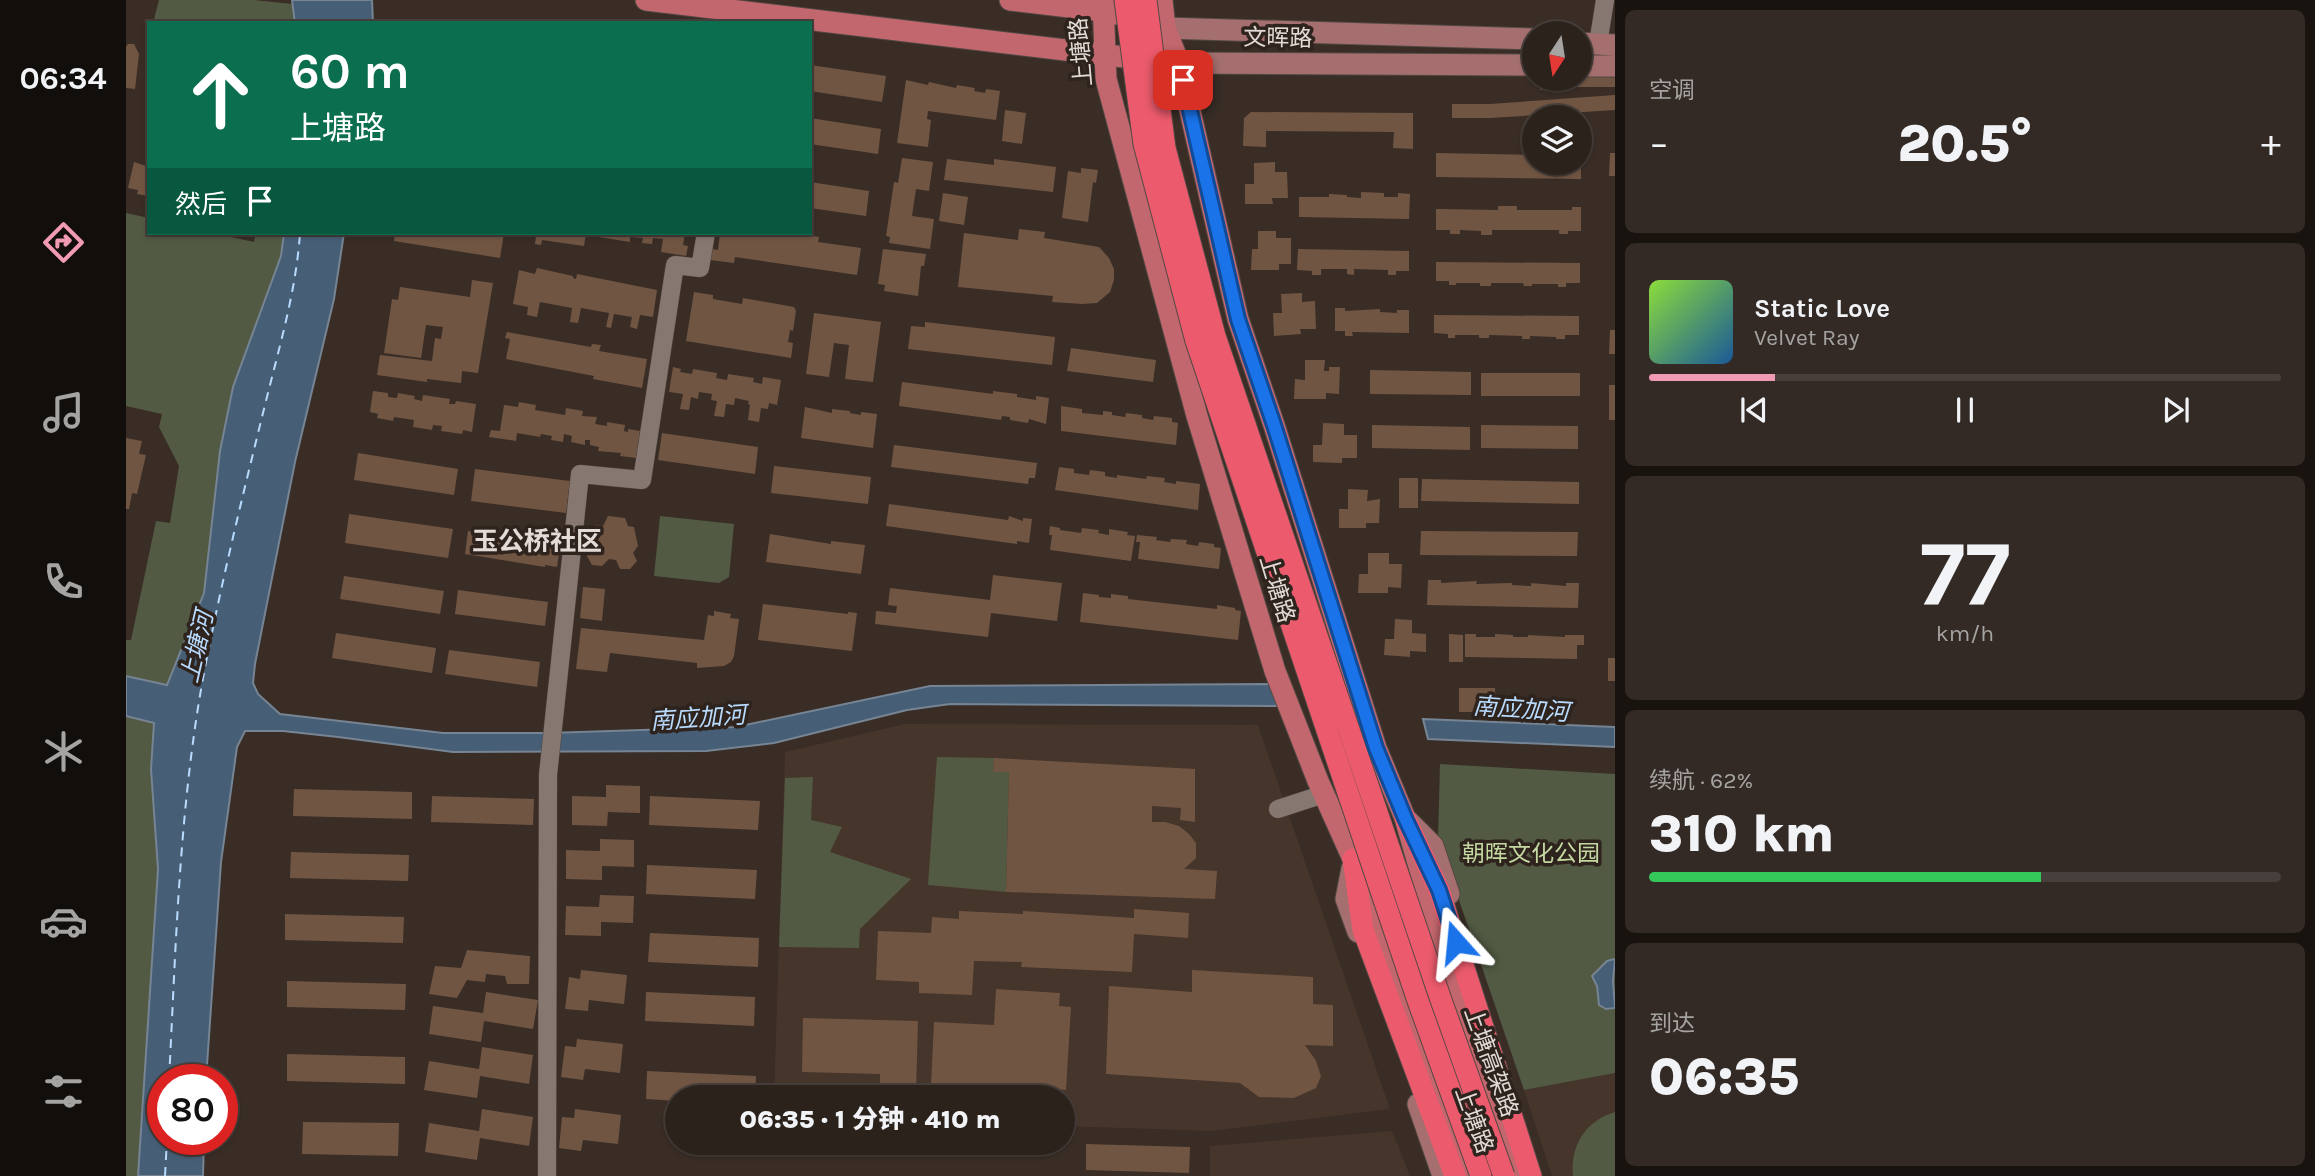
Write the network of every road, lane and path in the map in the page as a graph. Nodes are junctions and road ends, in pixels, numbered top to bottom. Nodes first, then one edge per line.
1 (646, 0) edge
2 (1010, 0) edge
3 (1125, 0) edge
4 (1146, 0) edge
5 (1162, 0) edge
6 (1605, 0) edge
7 (1103, 5) edge
8 (741, 17) edge
9 (777, 21) edge
10 (812, 25) edge
11 (1165, 28) junction
12 (1522, 39) edge
13 (1598, 44) edge
14 (1104, 57) junction
15 (1180, 63) junction
16 (1522, 65) edge
17 (1592, 66) edge
18 (1615, 66) edge
19 (706, 235) edge
20 (1324, 794) junction
21 (1278, 809) dead end
22 (1405, 818) junction
23 (1353, 859) junction
24 (547, 1176) edge
25 (1443, 1176) edge
26 (1455, 1176) edge
27 (1466, 1176) edge
28 (1481, 1176) edge
29 (1504, 1176) edge
30 (1520, 1176) edge
31 (1531, 1176) edge
32 (1541, 1176) edge

1 - 8 main road, 文晖路
2 - 7 main road, 文晖路
3 - 28 highway, bridge
4 - 29 highway, 上塘高架路, bridge
5 - 11 main road, 上塘路
6 - 13 street
7 - 11 main road, 文晖路
7 - 14 main road, 上塘路
8 - 9 main road, 文晖路
10 - 14 main road, 文晖路
11 - 12 main road, 文晖路
11 - 15 main road, 上塘路
14 - 15 main road, 文晖路
14 - 20 main road, 上塘路
15 - 16 main road, 文晖路
15 - 22 main road, 上塘路
17 - 18 main road
19 - 24 street
20 - 21 street
20 - 23 main road, 上塘路
22 - 30 main road, 上塘路
22 - 31 highway
22 - 32 main road
23 - 25 main road
23 - 26 highway
23 - 27 main road, 上塘路

